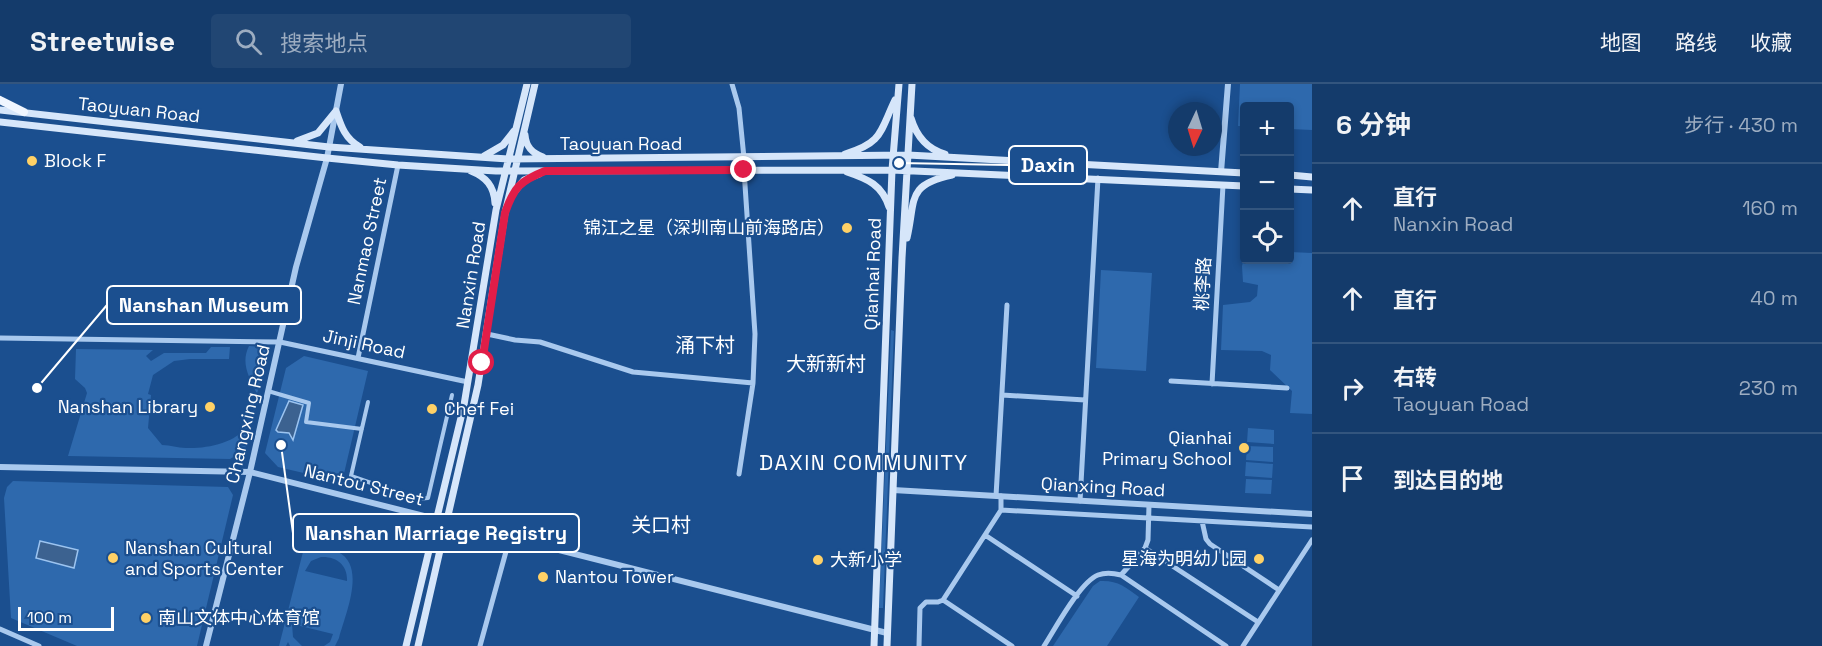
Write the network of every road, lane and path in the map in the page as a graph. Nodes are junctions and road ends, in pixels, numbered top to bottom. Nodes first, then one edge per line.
1 (341, 84) edge
2 (527, 84) edge
3 (535, 84) edge
4 (732, 84) edge
5 (899, 84) edge
6 (912, 84) edge
7 (1228, 84) edge
8 (898, 95) junction
9 (0, 100) edge
10 (0, 110) edge
11 (336, 111) junction
12 (24, 112) junction
13 (910, 113) junction
14 (0, 122) edge
15 (522, 125) junction
16 (291, 142) junction
17 (329, 147) junction
18 (367, 150) junction
19 (893, 155) junction
20 (908, 155) junction
21 (472, 157) junction
22 (836, 157) junction
23 (327, 158) junction
24 (744, 158) junction
25 (965, 158) junction
26 (508, 159) junction
27 (517, 159) junction
28 (552, 159) junction
29 (398, 165) junction
30 (463, 169) junction
31 (744, 170) junction
32 (839, 170) junction
33 (892, 170) junction
34 (907, 170) junction
35 (504, 171) junction
36 (514, 171) junction
37 (545, 171) junction
38 (966, 172) junction
39 (1221, 172) junction
40 (1240, 173) edge
41 (1294, 176) edge
42 (1312, 177) edge
43 (1098, 178) junction
44 (1223, 185) junction
45 (1240, 186) edge
46 (1294, 189) edge
47 (1312, 190) edge
48 (496, 210) junction
49 (891, 212) junction
50 (505, 213) junction
51 (902, 258) junction
52 (1007, 305) dead end
53 (487, 334) junction
54 (0, 338) edge
55 (280, 342) junction
56 (358, 358) junction
57 (1171, 381) dead end
58 (468, 382) junction
59 (753, 383) junction
60 (1212, 384) junction
61 (1287, 388) dead end
62 (268, 391) junction
63 (452, 395) dead end
64 (1002, 395) junction
65 (1085, 400) junction
66 (368, 402) dead end
67 (362, 429) junction
68 (0, 467) edge
69 (250, 472) junction
70 (739, 474) dead end
71 (893, 490) junction
72 (999, 496) junction
73 (1080, 501) junction
74 (1149, 505) junction
75 (1000, 510) junction
76 (1312, 514) edge
77 (436, 518) junction
78 (1149, 519) junction
79 (447, 521) junction
80 (1202, 521) junction
81 (1312, 527) edge
82 (985, 535) junction
83 (510, 537) junction
84 (1312, 540) edge
85 (1145, 548) junction
86 (1121, 575) junction
87 (1279, 590) junction
88 (1077, 596) junction
89 (943, 600) junction
90 (1258, 622) junction
91 (0, 629) edge
92 (874, 631) junction
93 (887, 633) junction
94 (39, 646) edge
95 (206, 646) edge
96 (406, 646) edge
97 (418, 646) edge
98 (480, 646) edge
99 (874, 646) edge
100 (887, 646) edge
101 (920, 646) edge
102 (1012, 646) edge
103 (1044, 646) edge
104 (1226, 646) edge
105 (1243, 646) edge

1 - 11 street, Changxing Road
2 - 15 main road, Nanxin Road
3 - 15 main road, Nanxin Road
4 - 24 street
5 - 8 main road, Qianhai Road
6 - 13 main road, Qianhai Road
7 - 39 street
8 - 19 main road, Qianhai Road
8 - 22 main road
9 - 12 main road
10 - 12 main road, Taoyuan Road
11 - 16 main road
11 - 17 street, Changxing Road
11 - 18 main road
12 - 16 main road, Taoyuan Road
13 - 20 main road, Qianhai Road
13 - 25 main road
14 - 23 main road, Taoyuan Road
15 - 21 main road
15 - 26 main road, Nanxin Road
15 - 27 main road, Nanxin Road
15 - 28 main road
16 - 17 main road, Taoyuan Road
17 - 18 main road, Taoyuan Road
17 - 23 street, Changxing Road
18 - 21 main road, Taoyuan Road
19 - 20 main road, Taoyuan Road
19 - 22 main road, Taoyuan Road
19 - 33 main road, Qianhai Road
20 - 25 main road, Taoyuan Road
20 - 34 main road, Qianhai Road
21 - 26 main road, Taoyuan Road
22 - 24 main road, Taoyuan Road
23 - 29 main road, Taoyuan Road
23 - 55 street, Changxing Road
24 - 28 main road, Taoyuan Road
25 - 39 main road, Taoyuan Road
26 - 27 main road, Taoyuan Road
26 - 35 main road, Nanxin Road
27 - 28 main road, Taoyuan Road
27 - 36 main road, Nanxin Road
29 - 30 main road, Taoyuan Road
29 - 56 street, Nanmao Street
30 - 35 main road, Taoyuan Road
30 - 48 main road
31 - 32 main road, Taoyuan Road
31 - 37 main road, Taoyuan Road
31 - 59 street
32 - 33 main road, Taoyuan Road
32 - 49 main road
33 - 34 main road, Taoyuan Road
33 - 49 main road, Qianhai Road
34 - 38 main road, Taoyuan Road
34 - 51 main road, Qianhai Road
35 - 36 main road, Taoyuan Road
35 - 48 main road, Nanxin Road
36 - 37 main road, Taoyuan Road
36 - 50 main road, Nanxin Road
37 - 50 main road
38 - 43 main road, Taoyuan Road
38 - 51 main road
39 - 40 main road, Taoyuan Road
41 - 42 main road
43 - 44 main road, Taoyuan Road
43 - 65 street
44 - 45 main road, Taoyuan Road
44 - 60 street, 桃李路
46 - 47 main road
48 - 58 main road, Nanxin Road
49 - 92 main road, Qianhai Road
50 - 53 main road, Nanxin Road
51 - 71 main road, Qianhai Road
52 - 64 street
53 - 59 street
53 - 79 main road, Nanxin Road
54 - 55 street, Jinji Road
55 - 56 street, Jinji Road
55 - 62 street, Changxing Road
56 - 58 street, Jinji Road
57 - 60 street
58 - 77 main road, Nanxin Road
59 - 70 street
60 - 61 street
62 - 67 street
62 - 69 street, Changxing Road
63 - 67 street
64 - 65 street
64 - 72 street
65 - 73 street
66 - 67 street
68 - 69 street, Nantou Street
69 - 77 street, Nantou Street
69 - 95 street, Changxing Road
71 - 72 street, Qianxing Road
71 - 93 main road, Qianhai Road
72 - 73 street, Qianxing Road
72 - 75 street
73 - 74 street, Qianxing Road
74 - 76 street, Qianxing Road
74 - 78 street
75 - 78 street
75 - 82 street
77 - 79 street, Nantou Street
77 - 96 main road, Nanxin Road
78 - 80 street
78 - 85 street
79 - 83 street, Nantou Street
79 - 97 main road, Nanxin Road
80 - 81 street
80 - 87 street
82 - 88 street
82 - 89 street
83 - 92 street, Nantou Street
83 - 98 street
84 - 87 street
85 - 86 street
85 - 90 street
86 - 88 street
86 - 104 street
87 - 90 street
88 - 103 street
89 - 101 street
89 - 102 street
90 - 105 street
91 - 94 street
92 - 93 street, Nantou Street
92 - 99 main road, Qianhai Road
93 - 100 main road, Qianhai Road

